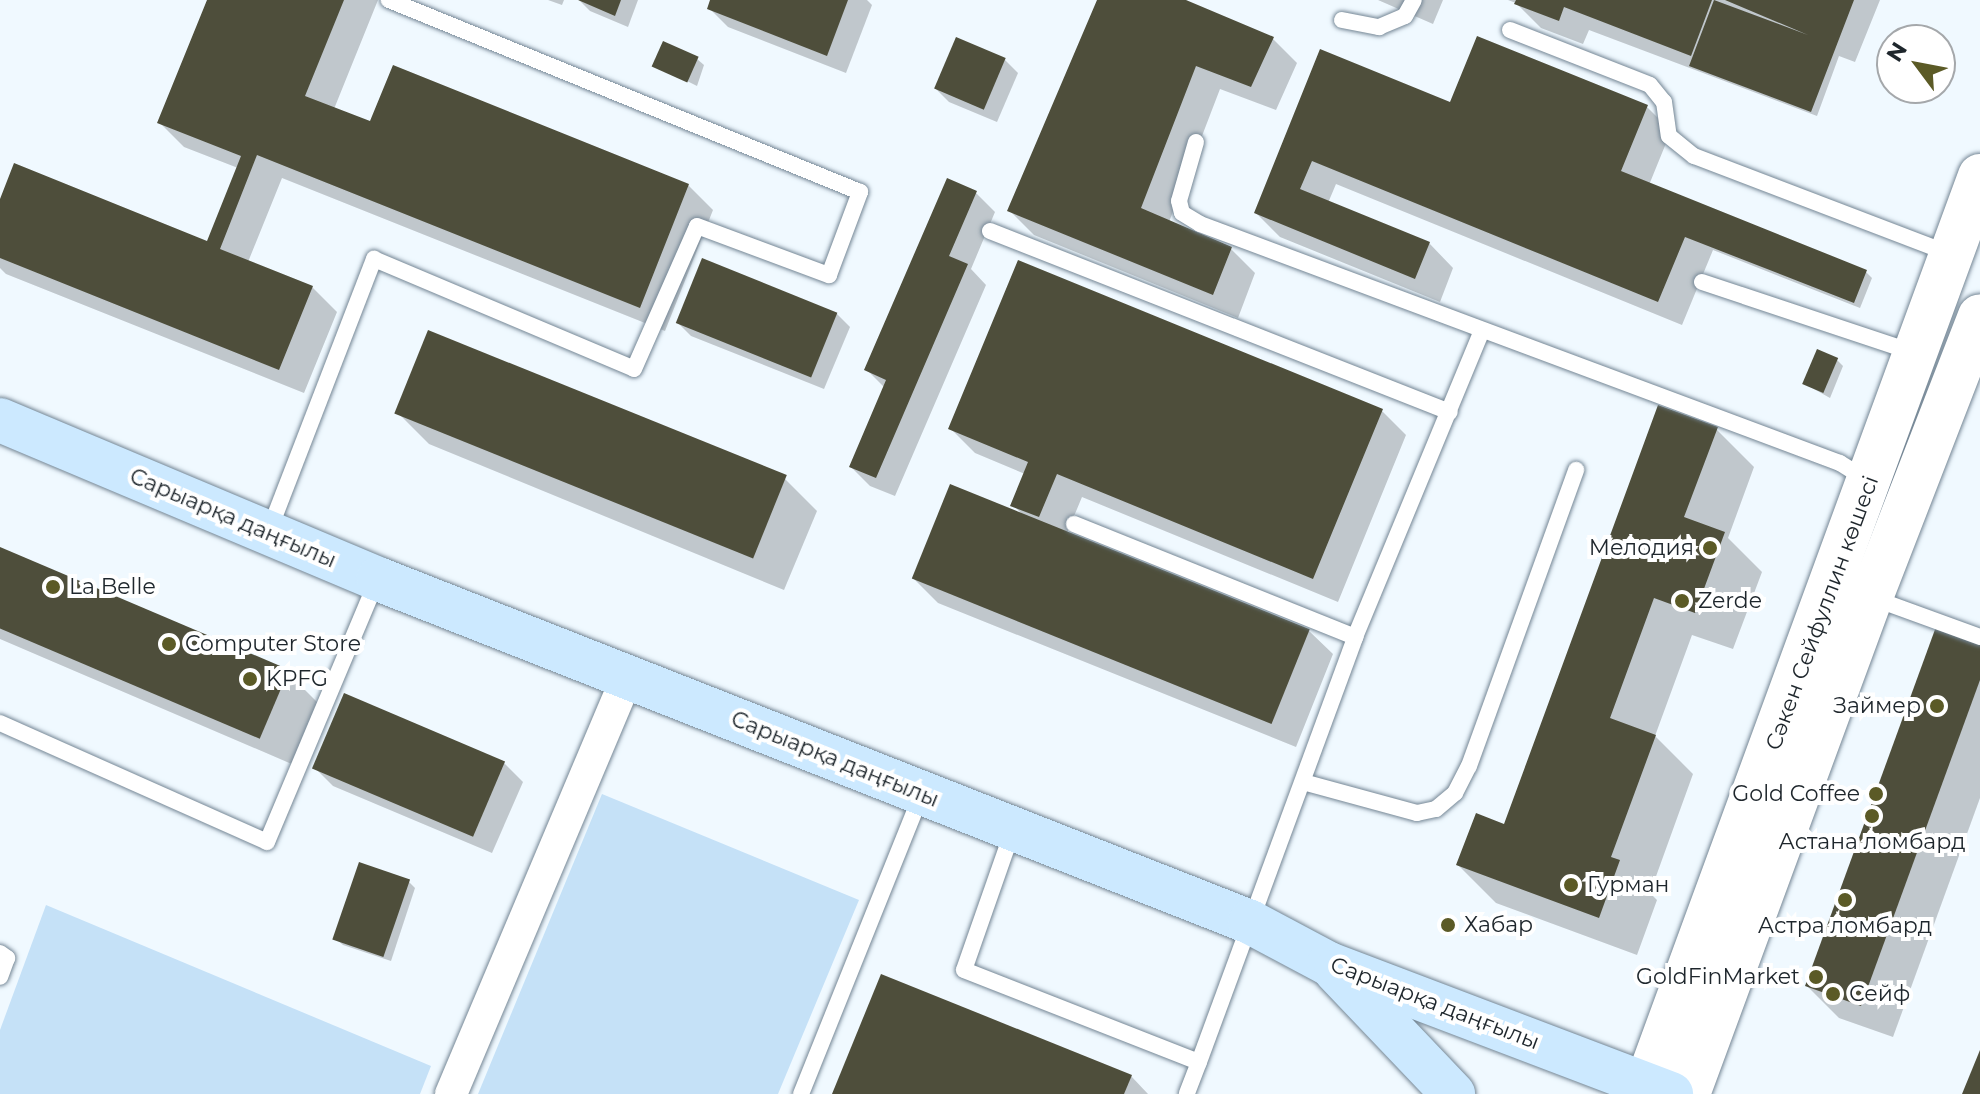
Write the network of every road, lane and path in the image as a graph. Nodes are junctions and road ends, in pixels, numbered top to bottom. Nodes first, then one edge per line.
1 (389, 0) edge
2 (1414, 0) edge
3 (1342, 20) dead end
4 (1510, 30) dead end
5 (1196, 142) dead end
6 (1980, 176) edge
7 (990, 231) dead end
8 (1952, 255) junction
9 (1702, 282) dead end
10 (1980, 316) edge
11 (1482, 330) junction
12 (1916, 353) junction
13 (1450, 412) junction
14 (0, 420) edge
15 (1576, 470) dead end
16 (1870, 482) junction
17 (1074, 524) dead end
18 (268, 534) junction
19 (378, 579) junction
20 (1871, 597) junction
21 (1355, 637) junction
22 (1980, 637) edge
23 (627, 677) junction
24 (0, 723) edge
25 (1303, 782) junction
26 (921, 793) junction
27 (1013, 830) junction
28 (1250, 922) junction
29 (0, 953) edge
30 (1329, 964) junction
31 (0, 977) edge
32 (1199, 1062) junction
33 (1662, 1092) edge
34 (451, 1094) edge
35 (801, 1094) edge
36 (1187, 1094) edge
37 (1453, 1094) edge

1 - 18 lane
2 - 3 lane
4 - 8 lane
5 - 11 lane
6 - 8 main road, Сәкен Сейфуллин көшесі
7 - 13 lane
8 - 12 main road, Сәкен Сейфуллин көшесі
9 - 12 lane
10 - 20 main road, Сәкен Сейфуллин көшесі
11 - 13 lane
11 - 16 lane
12 - 16 main road, Сәкен Сейфуллин көшесі
13 - 21 lane
14 - 18 main road, Сарыарқа даңғылы
15 - 25 lane
16 - 33 main road, Сәкен Сейфуллин көшесі
17 - 21 lane
18 - 19 main road, Сарыарқа даңғылы
19 - 23 main road, Сарыарқа даңғылы
19 - 24 lane
20 - 22 lane
20 - 33 main road, Сәкен Сейфуллин көшесі
21 - 25 lane
23 - 26 main road, Сарыарқа даңғылы
23 - 34 street
25 - 28 lane
26 - 27 main road, Сарыарқа даңғылы
26 - 35 lane
27 - 28 main road, Сарыарқа даңғылы
27 - 32 lane
28 - 30 main road, Сарыарқа даңғылы
28 - 32 lane
29 - 31 lane
30 - 33 main road, Сарыарқа даңғылы
30 - 37 main road
32 - 36 lane

